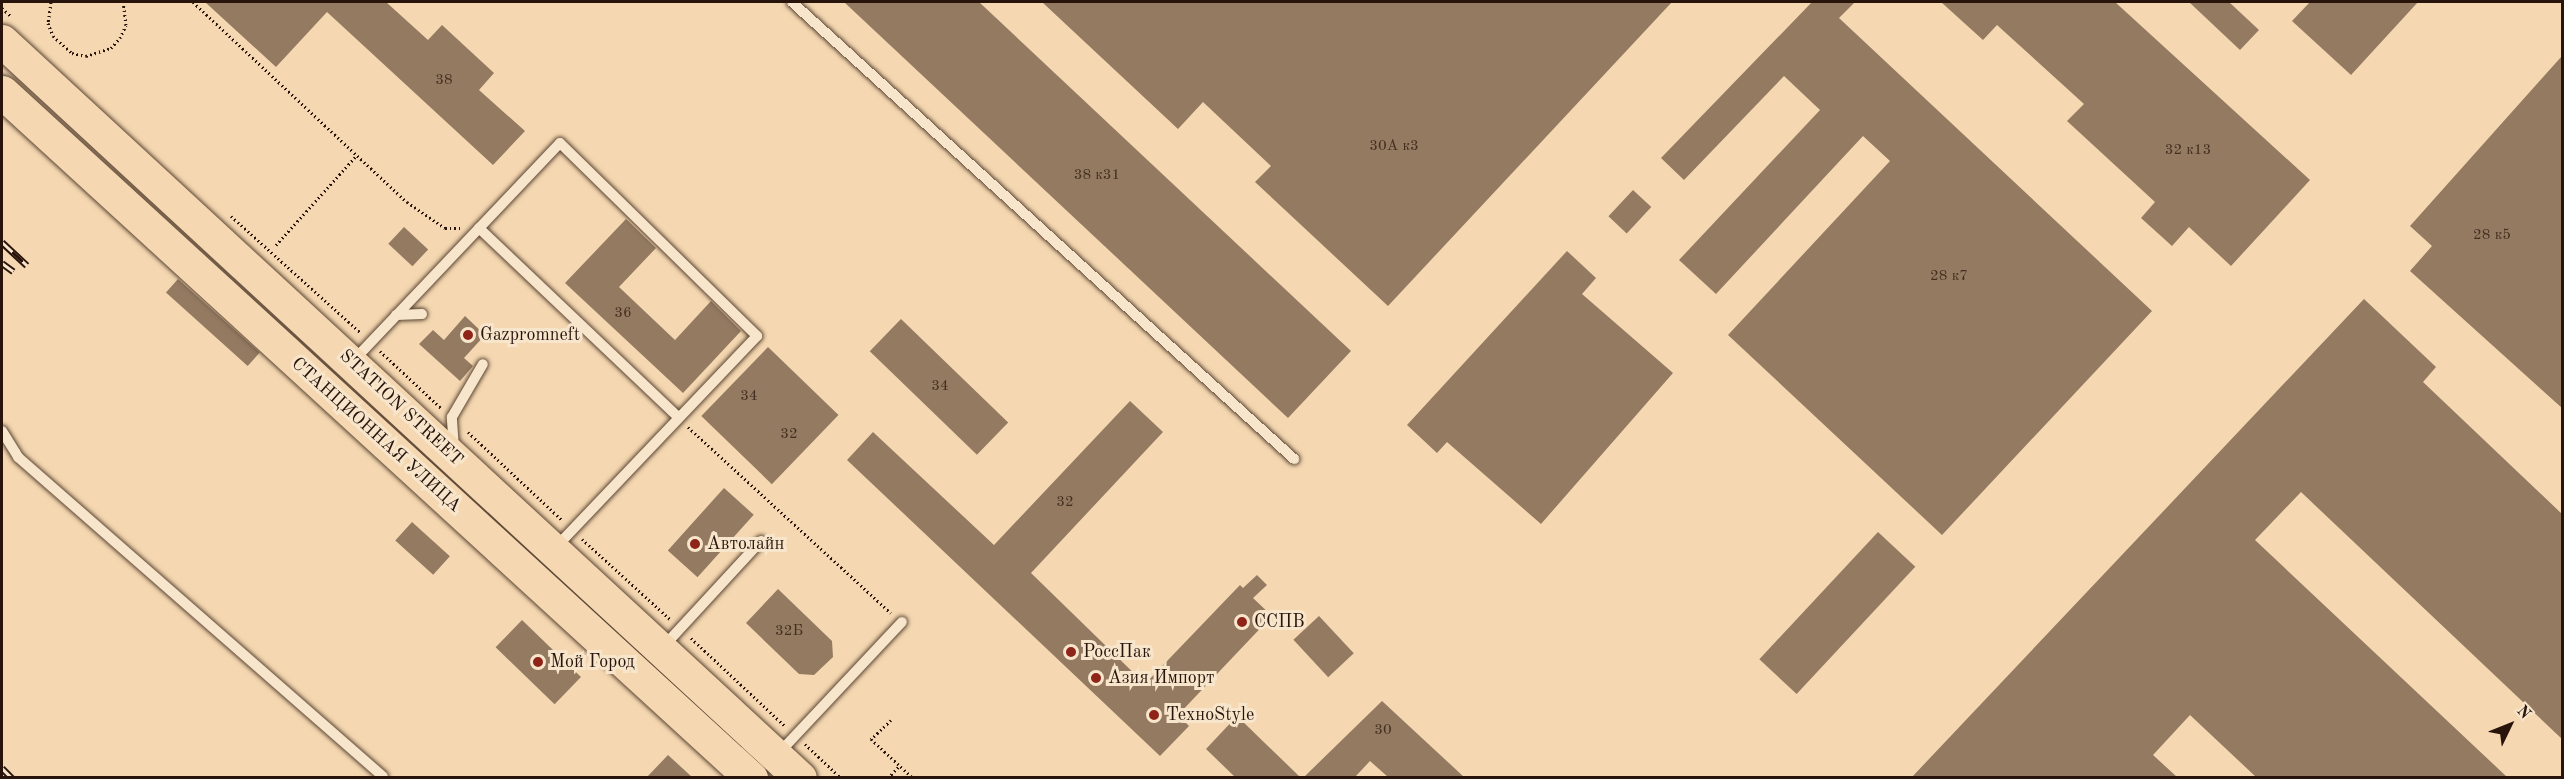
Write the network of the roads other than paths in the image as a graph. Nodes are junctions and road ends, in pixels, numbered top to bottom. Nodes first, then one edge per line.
1 (792, 2) edge
2 (2, 41) edge
3 (2, 93) edge
4 (479, 228) junction
5 (422, 314) dead end
6 (396, 315) junction
7 (361, 352) junction
8 (483, 364) dead end
9 (678, 417) junction
10 (2, 431) edge
11 (454, 459) junction
12 (1294, 459) dead end
13 (563, 540) junction
14 (761, 541) dead end
15 (902, 622) road end
16 (671, 638) junction
17 (790, 756) edge
18 (383, 777) edge
19 (751, 777) edge

1 - 12 lane
2 - 7 main road, STATION STREET
3 - 19 main road, СТАНЦИОННАЯ УЛИЦА
4 - 6 lane
4 - 9 lane
4 - 9 lane
5 - 6 lane
6 - 7 lane
7 - 11 main road, STATION STREET
8 - 11 lane
9 - 13 lane
10 - 18 lane
11 - 13 main road, STATION STREET
13 - 16 main road, STATION STREET
14 - 16 lane
15 - 17 lane
16 - 17 main road, STATION STREET

